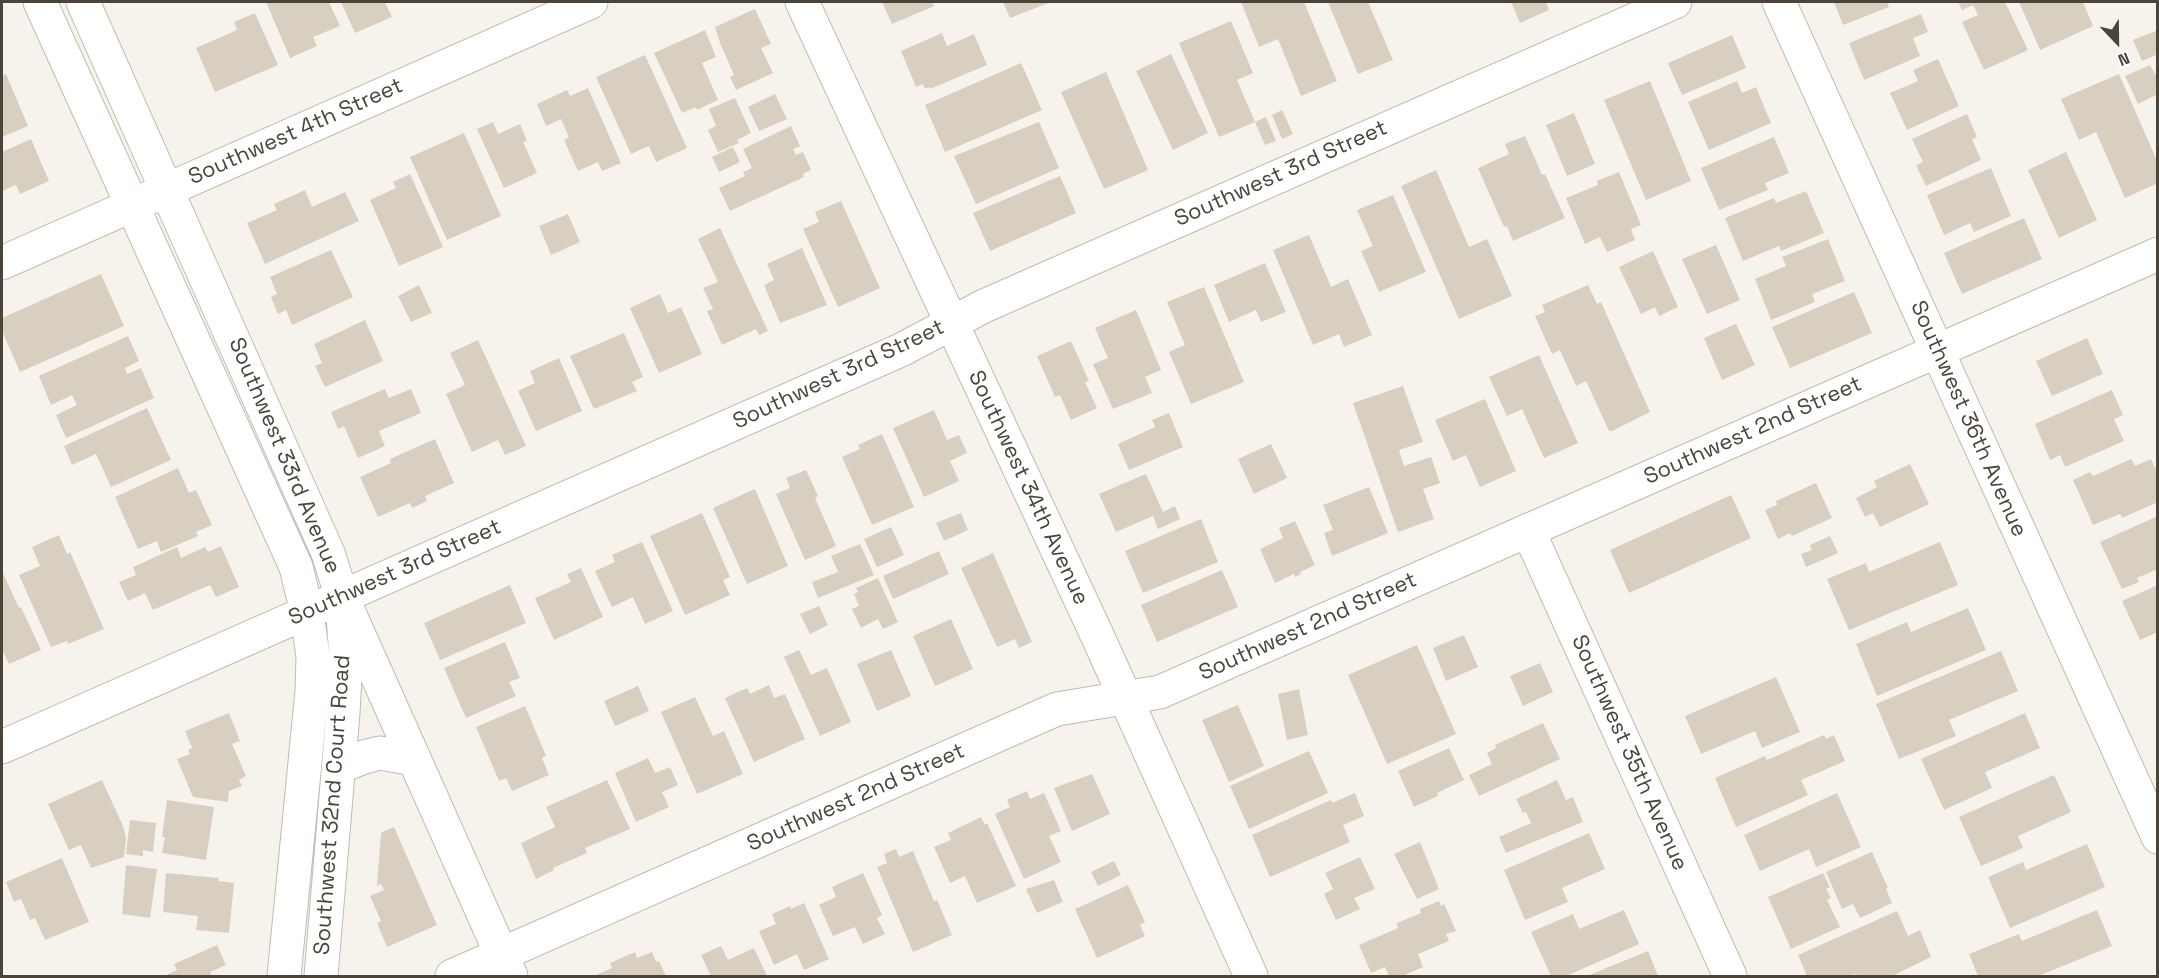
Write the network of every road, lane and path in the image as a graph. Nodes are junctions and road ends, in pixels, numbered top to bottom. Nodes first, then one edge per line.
1 (40, 2) edge
2 (83, 2) edge
3 (591, 2) edge
4 (802, 2) edge
5 (1675, 2) edge
6 (1779, 2) edge
7 (168, 189) junction
8 (131, 206) junction
9 (2157, 254) edge
10 (2, 263) edge
11 (951, 323) junction
12 (1937, 350) junction
13 (1528, 530) junction
14 (342, 597) junction
15 (307, 612) junction
16 (1124, 698) junction
17 (2, 747) edge
18 (414, 759) junction
19 (339, 767) junction
20 (2157, 837) edge
21 (506, 965) edge
22 (284, 976) edge
23 (321, 976) edge
24 (452, 976) edge
25 (1251, 976) edge
26 (1730, 976) edge

1 - 8 street, Southwest 33rd Avenue
2 - 7 street, Southwest 33rd Avenue
3 - 7 street, Southwest 4th Street
4 - 11 street, Southwest 34th Avenue
5 - 11 street, Southwest 3rd Street
6 - 12 street, Southwest 36th Avenue
7 - 8 street, Southwest 4th Street
7 - 14 street, Southwest 33rd Avenue
8 - 10 street, Southwest 4th Street
8 - 15 street, Southwest 33rd Avenue
9 - 12 street, Southwest 2nd Street
11 - 14 street, Southwest 3rd Street
11 - 16 street, Southwest 34th Avenue
12 - 13 street, Southwest 2nd Street
12 - 20 street, Southwest 36th Avenue
13 - 16 street, Southwest 2nd Street
13 - 26 street, Southwest 35th Avenue
14 - 15 street, Southwest 3rd Street
14 - 18 street, Southwest 33rd Avenue
14 - 19 street, Southwest 32nd Court Road
15 - 17 street, Southwest 3rd Street
15 - 22 street, Southwest 32nd Court Road
16 - 21 street, Southwest 2nd Street
16 - 25 street, Southwest 34th Avenue
18 - 19 street
18 - 21 street, Southwest 33rd Avenue
19 - 23 street, Southwest 32nd Court Road
21 - 24 street, Southwest 2nd Street

